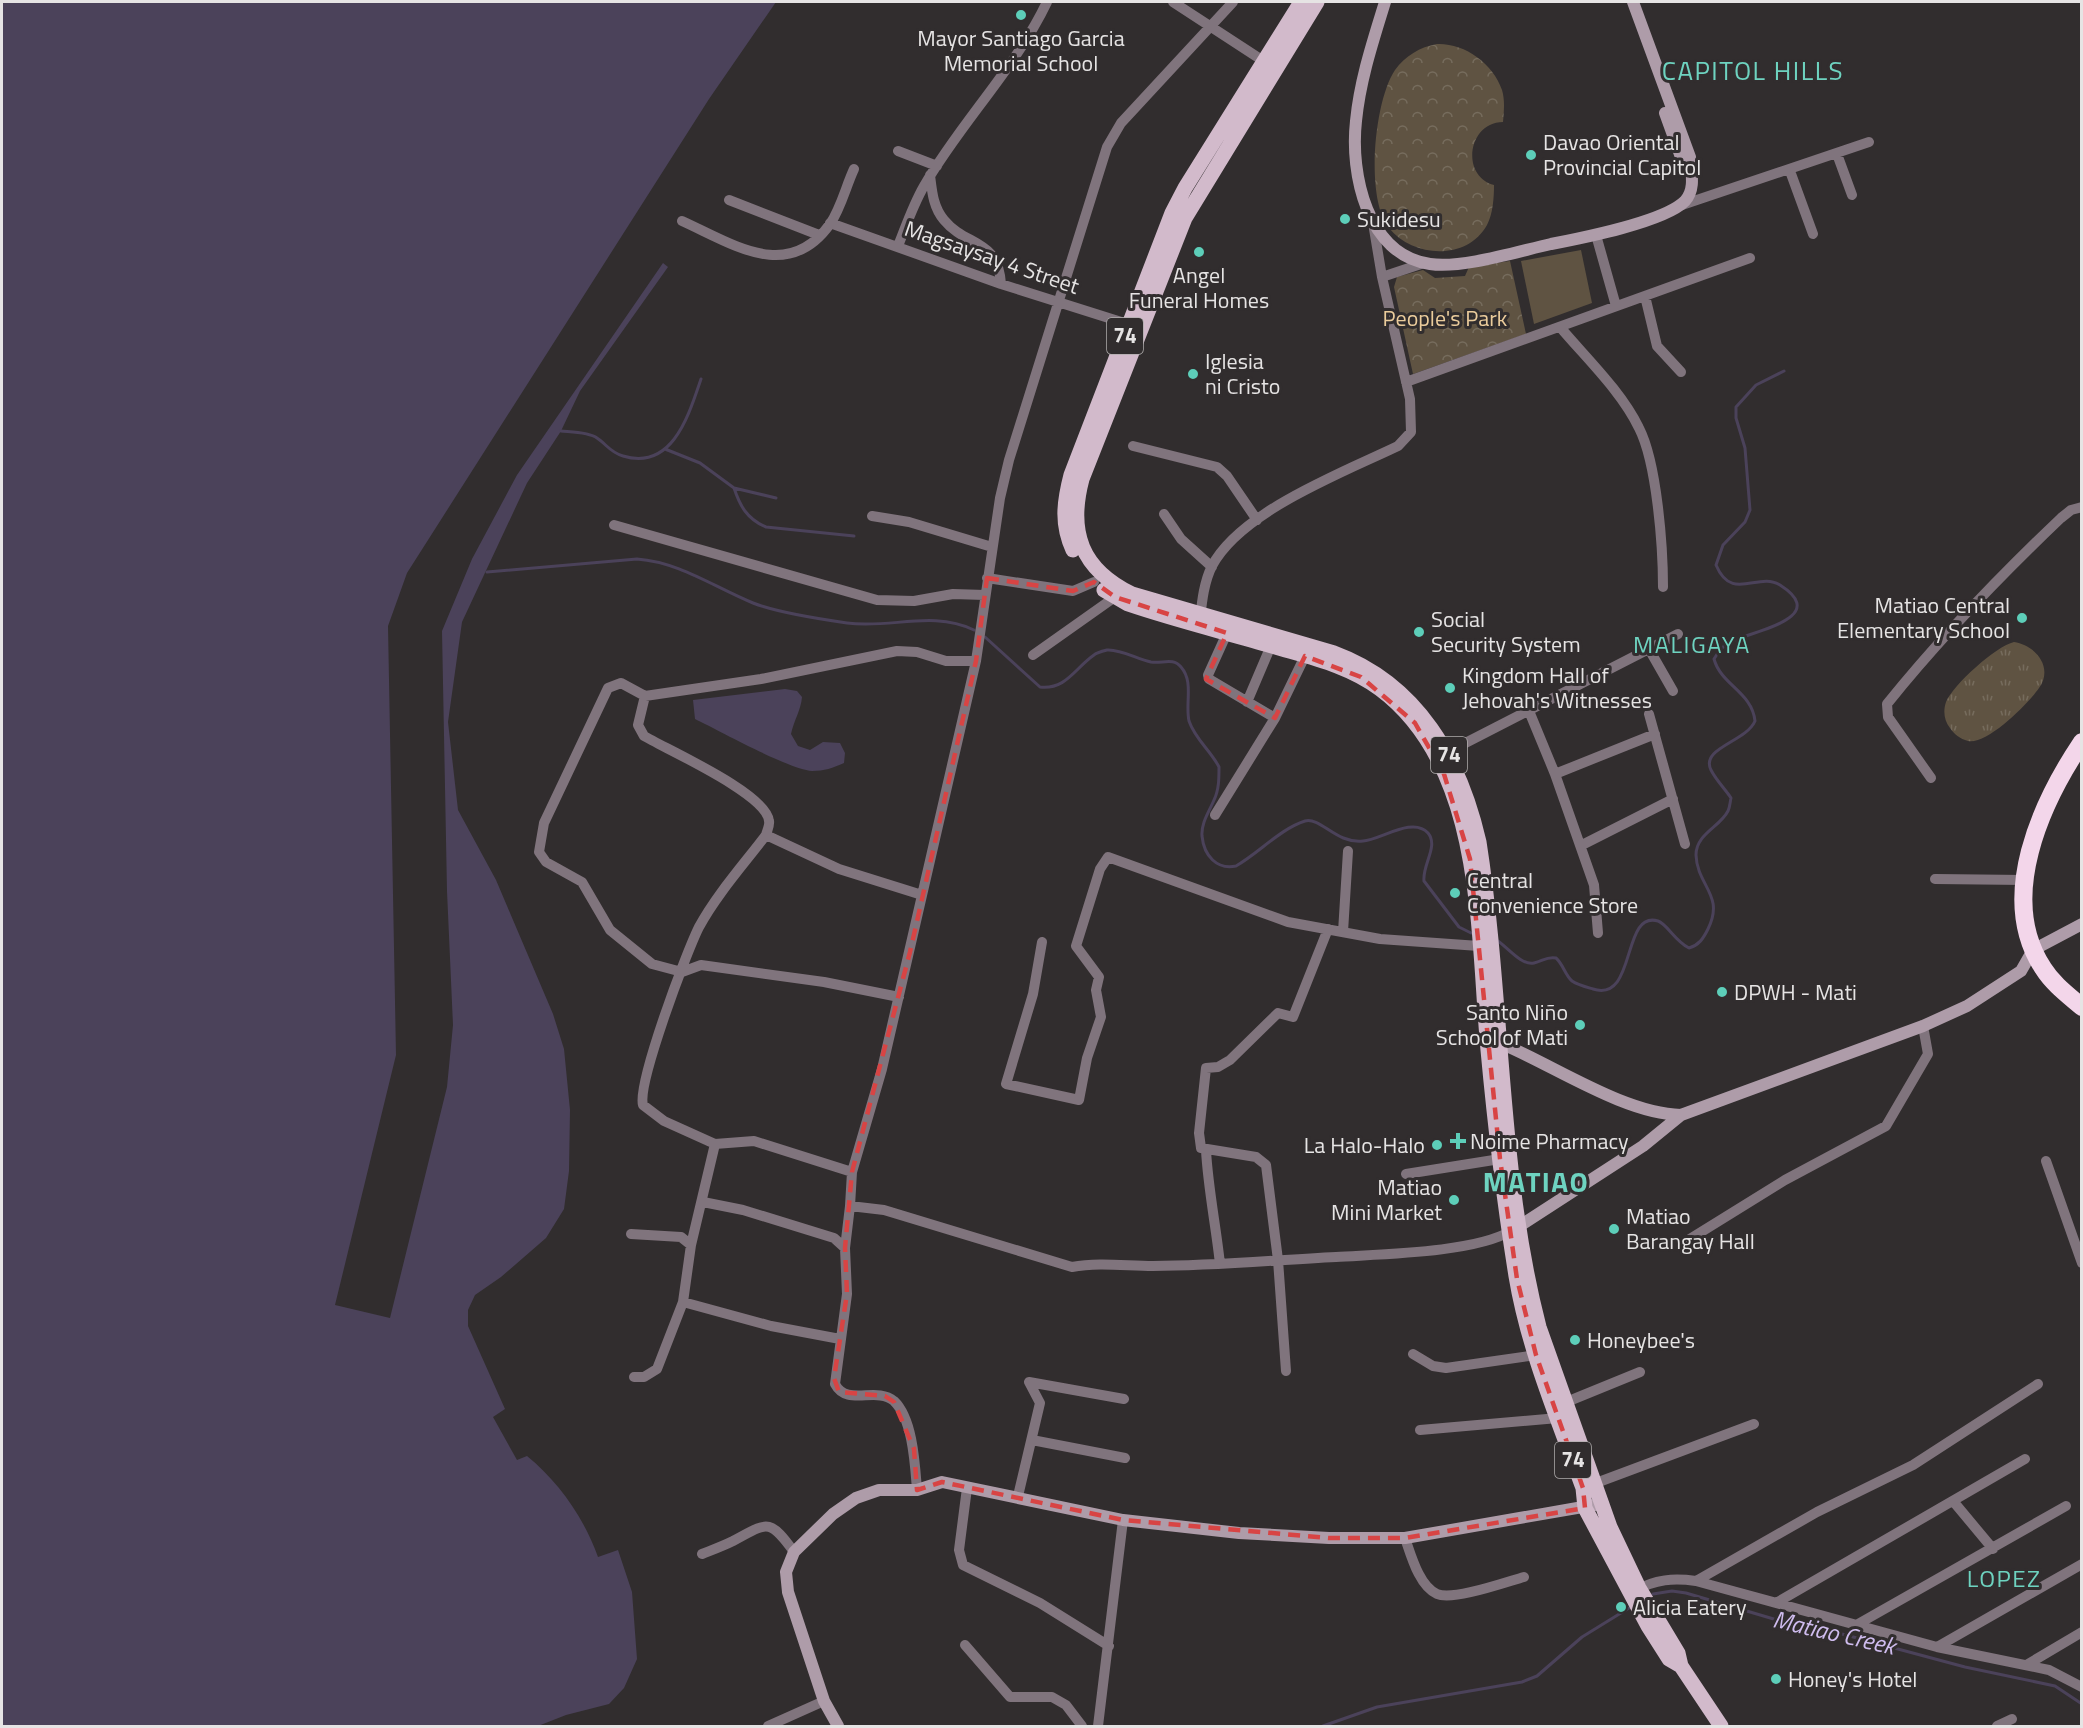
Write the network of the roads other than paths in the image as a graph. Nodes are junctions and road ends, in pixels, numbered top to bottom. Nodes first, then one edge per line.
1 (1047, 2) edge
2 (1173, 2) edge
3 (1233, 2) edge
4 (1301, 2) edge
5 (1317, 2) edge
6 (1385, 2) edge
7 (1624, 2) edge
8 (1633, 2) edge
9 (1212, 27) junction
10 (1270, 66) junction
11 (1869, 142) dead end
12 (898, 151) dead end
13 (1837, 154) junction
14 (854, 168) dead end
15 (933, 171) junction
16 (1790, 171) junction
17 (1691, 172) junction
18 (1852, 195) dead end
19 (729, 200) dead end
20 (1675, 207) junction
21 (682, 221) dead end
22 (830, 223) junction
23 (1373, 223) junction
24 (1813, 234) dead end
25 (819, 235) junction
26 (1596, 235) junction
27 (898, 246) junction
28 (1750, 258) dead end
29 (1424, 263) junction
30 (1382, 277) junction
31 (1001, 284) junction
32 (1645, 296) junction
33 (1059, 301) junction
34 (1616, 306) junction
35 (1135, 326) junction
36 (1560, 327) junction
37 (1681, 372) dead end
38 (1406, 382) junction
39 (1133, 446) dead end
40 (2082, 507) edge
41 (1164, 514) dead end
42 (872, 516) dead end
43 (1257, 520) junction
44 (614, 525) dead end
45 (992, 547) junction
46 (1212, 567) junction
47 (987, 578) junction
48 (1094, 582) junction
49 (1664, 587) dead end
50 (985, 596) junction
51 (1115, 597) junction
52 (1200, 620) junction
53 (1227, 633) junction
54 (1678, 634) dead end
55 (1274, 641) junction
56 (1649, 649) junction
57 (1033, 655) dead end
58 (1305, 656) junction
59 (976, 661) junction
60 (1375, 679) junction
61 (1673, 691) dead end
62 (645, 696) junction
63 (1247, 702) junction
64 (1529, 711) junction
65 (1649, 714) dead end
66 (1275, 717) junction
67 (1655, 734) junction
68 (2082, 742) edge
69 (1442, 755) junction
70 (1555, 774) junction
71 (1931, 778) dead end
72 (1673, 799) junction
73 (1215, 815) dead end
74 (766, 835) junction
75 (1686, 844) dead end
76 (1582, 845) junction
77 (1348, 851) dead end
78 (1935, 879) dead end
79 (2025, 880) junction
80 (922, 895) junction
81 (2082, 924) edge
82 (1328, 929) junction
83 (1343, 932) junction
84 (1598, 933) dead end
85 (1042, 942) dead end
86 (1479, 946) junction
87 (2033, 950) junction
88 (2043, 969) junction
89 (2021, 971) junction
90 (682, 972) junction
91 (899, 997) junction
92 (2082, 1007) edge
93 (1923, 1026) junction
94 (1494, 1045) junction
95 (1681, 1115) junction
96 (715, 1144) junction
97 (1206, 1150) junction
98 (1500, 1159) junction
99 (2046, 1161) dead end
100 (852, 1172) junction
101 (1406, 1174) dead end
102 (703, 1202) junction
103 (850, 1206) junction
104 (1516, 1228) junction
105 (631, 1234) dead end
106 (1684, 1242) dead end
107 (691, 1245) junction
108 (845, 1248) junction
109 (1278, 1260) junction
110 (2082, 1263) edge
111 (1220, 1264) junction
112 (682, 1302) junction
113 (840, 1340) junction
114 (1413, 1354) dead end
115 (1536, 1355) junction
116 (1286, 1371) dead end
117 (1640, 1372) dead end
118 (633, 1377) dead end
119 (2038, 1384) dead end
120 (1124, 1400) dead end
121 (1564, 1403) junction
122 (1558, 1418) junction
123 (1754, 1424) dead end
124 (1420, 1430) dead end
125 (1032, 1440) junction
126 (1125, 1458) dead end
127 (2025, 1459) dead end
128 (1588, 1486) junction
129 (966, 1488) junction
130 (917, 1490) junction
131 (1018, 1496) junction
132 (1953, 1501) junction
133 (1600, 1504) junction
134 (2066, 1506) dead end
135 (1585, 1508) junction
136 (1123, 1520) junction
137 (1405, 1538) junction
138 (1993, 1549) junction
139 (794, 1552) junction
140 (702, 1554) dead end
141 (2082, 1564) edge
142 (1524, 1577) dead end
143 (1696, 1581) junction
144 (1634, 1591) junction
145 (1776, 1603) junction
146 (1858, 1624) junction
147 (2082, 1632) edge
148 (965, 1645) dead end
149 (1109, 1646) junction
150 (1937, 1647) junction
151 (2028, 1664) junction
152 (2082, 1687) edge
153 (824, 1701) junction
154 (2012, 1719) dead end
155 (768, 1726) edge
156 (838, 1726) edge
157 (1082, 1726) edge
158 (1098, 1726) edge
159 (1721, 1726) edge
160 (1997, 1726) edge

1 - 15 street
2 - 9 street
3 - 9 street
4 - 10 main road, 74
5 - 10 main road, 74
6 - 23 street
7 - 17 street
8 - 17 street
9 - 10 street
9 - 33 street
10 - 35 main road, 74
11 - 13 street
12 - 15 street
13 - 16 street
13 - 18 street
14 - 22 street
15 - 27 street
15 - 31 street
16 - 20 street
16 - 24 street
17 - 20 street
19 - 25 street
20 - 26 street
21 - 25 street
22 - 25 street
22 - 27 street, Magsaysay 4 Street
23 - 29 street
23 - 30 street
26 - 29 street
26 - 34 street
27 - 31 street, Magsaysay 4 Street
28 - 32 street
29 - 30 street
30 - 38 street
31 - 33 street, Magsaysay 4 Street
32 - 34 street
32 - 37 street
33 - 35 street, Magsaysay 4 Street
33 - 45 street
34 - 36 street
35 - 48 main road, 74
35 - 52 main road, 74
36 - 38 street
36 - 49 street
38 - 43 street
39 - 43 street
40 - 71 street
41 - 46 street
42 - 45 street
43 - 46 street
44 - 50 street
45 - 47 street
46 - 52 street
47 - 48 street
47 - 50 street
48 - 51 main road, 74
50 - 59 street
51 - 52 main road, 74
51 - 57 street
52 - 53 main road, 74
52 - 55 main road, 74
53 - 55 main road, 74
53 - 63 street
54 - 56 street
55 - 58 main road, 74
55 - 60 main road, 74
55 - 63 street
56 - 61 street
56 - 64 street
58 - 60 main road, 74
58 - 66 street
59 - 62 street
59 - 80 street
60 - 69 main road, 74
62 - 74 street
62 - 90 street
63 - 66 street
64 - 69 street
64 - 70 street
65 - 67 street
66 - 73 street
67 - 70 street
67 - 72 street
68 - 79 highway
69 - 86 main road, 74
69 - 94 main road, 74
70 - 76 street
72 - 75 street
72 - 76 street
74 - 80 street
74 - 90 street
76 - 84 street
77 - 83 street
78 - 79 street
79 - 87 highway
80 - 91 street
81 - 87 street
82 - 83 street
82 - 85 street
82 - 97 street
83 - 86 street
86 - 94 main road, 74
87 - 88 highway
87 - 89 street
88 - 89 street
88 - 92 highway
89 - 93 street
90 - 91 street
90 - 96 street
91 - 100 street
93 - 95 street
93 - 106 street
94 - 95 street
94 - 98 main road, 74
94 - 104 main road, 74
95 - 104 street
96 - 100 street
96 - 102 street
97 - 109 street
97 - 111 street
98 - 101 street
98 - 104 main road, 74
99 - 110 street
100 - 103 street
102 - 107 street
102 - 108 street
103 - 108 street
103 - 111 street
104 - 109 street
104 - 115 main road, 74
104 - 121 main road, 74
105 - 107 street
107 - 112 street
108 - 113 street
109 - 111 street
109 - 116 street
112 - 113 street
112 - 118 street
113 - 130 street
114 - 115 street
115 - 122 main road, 74
117 - 121 street
119 - 143 street
120 - 125 street
121 - 128 main road, 74
122 - 124 street
122 - 128 main road, 74
123 - 128 street
125 - 126 street
125 - 131 street
127 - 132 street
128 - 133 main road, 74
128 - 135 main road, 74
129 - 130 street
129 - 131 street
129 - 149 street
130 - 139 street
131 - 136 street
132 - 138 street
132 - 145 street
133 - 135 street
133 - 144 main road, 74
134 - 138 street
135 - 137 street
135 - 144 main road, 74
136 - 137 street
136 - 149 street
137 - 142 street
138 - 146 street
139 - 140 street
139 - 153 street
141 - 150 street
143 - 144 street
143 - 145 street
144 - 159 main road, 74
145 - 146 street
146 - 150 street
147 - 151 street
148 - 157 street
149 - 158 street
150 - 151 street
151 - 152 street
153 - 155 street
153 - 156 street
154 - 160 street

